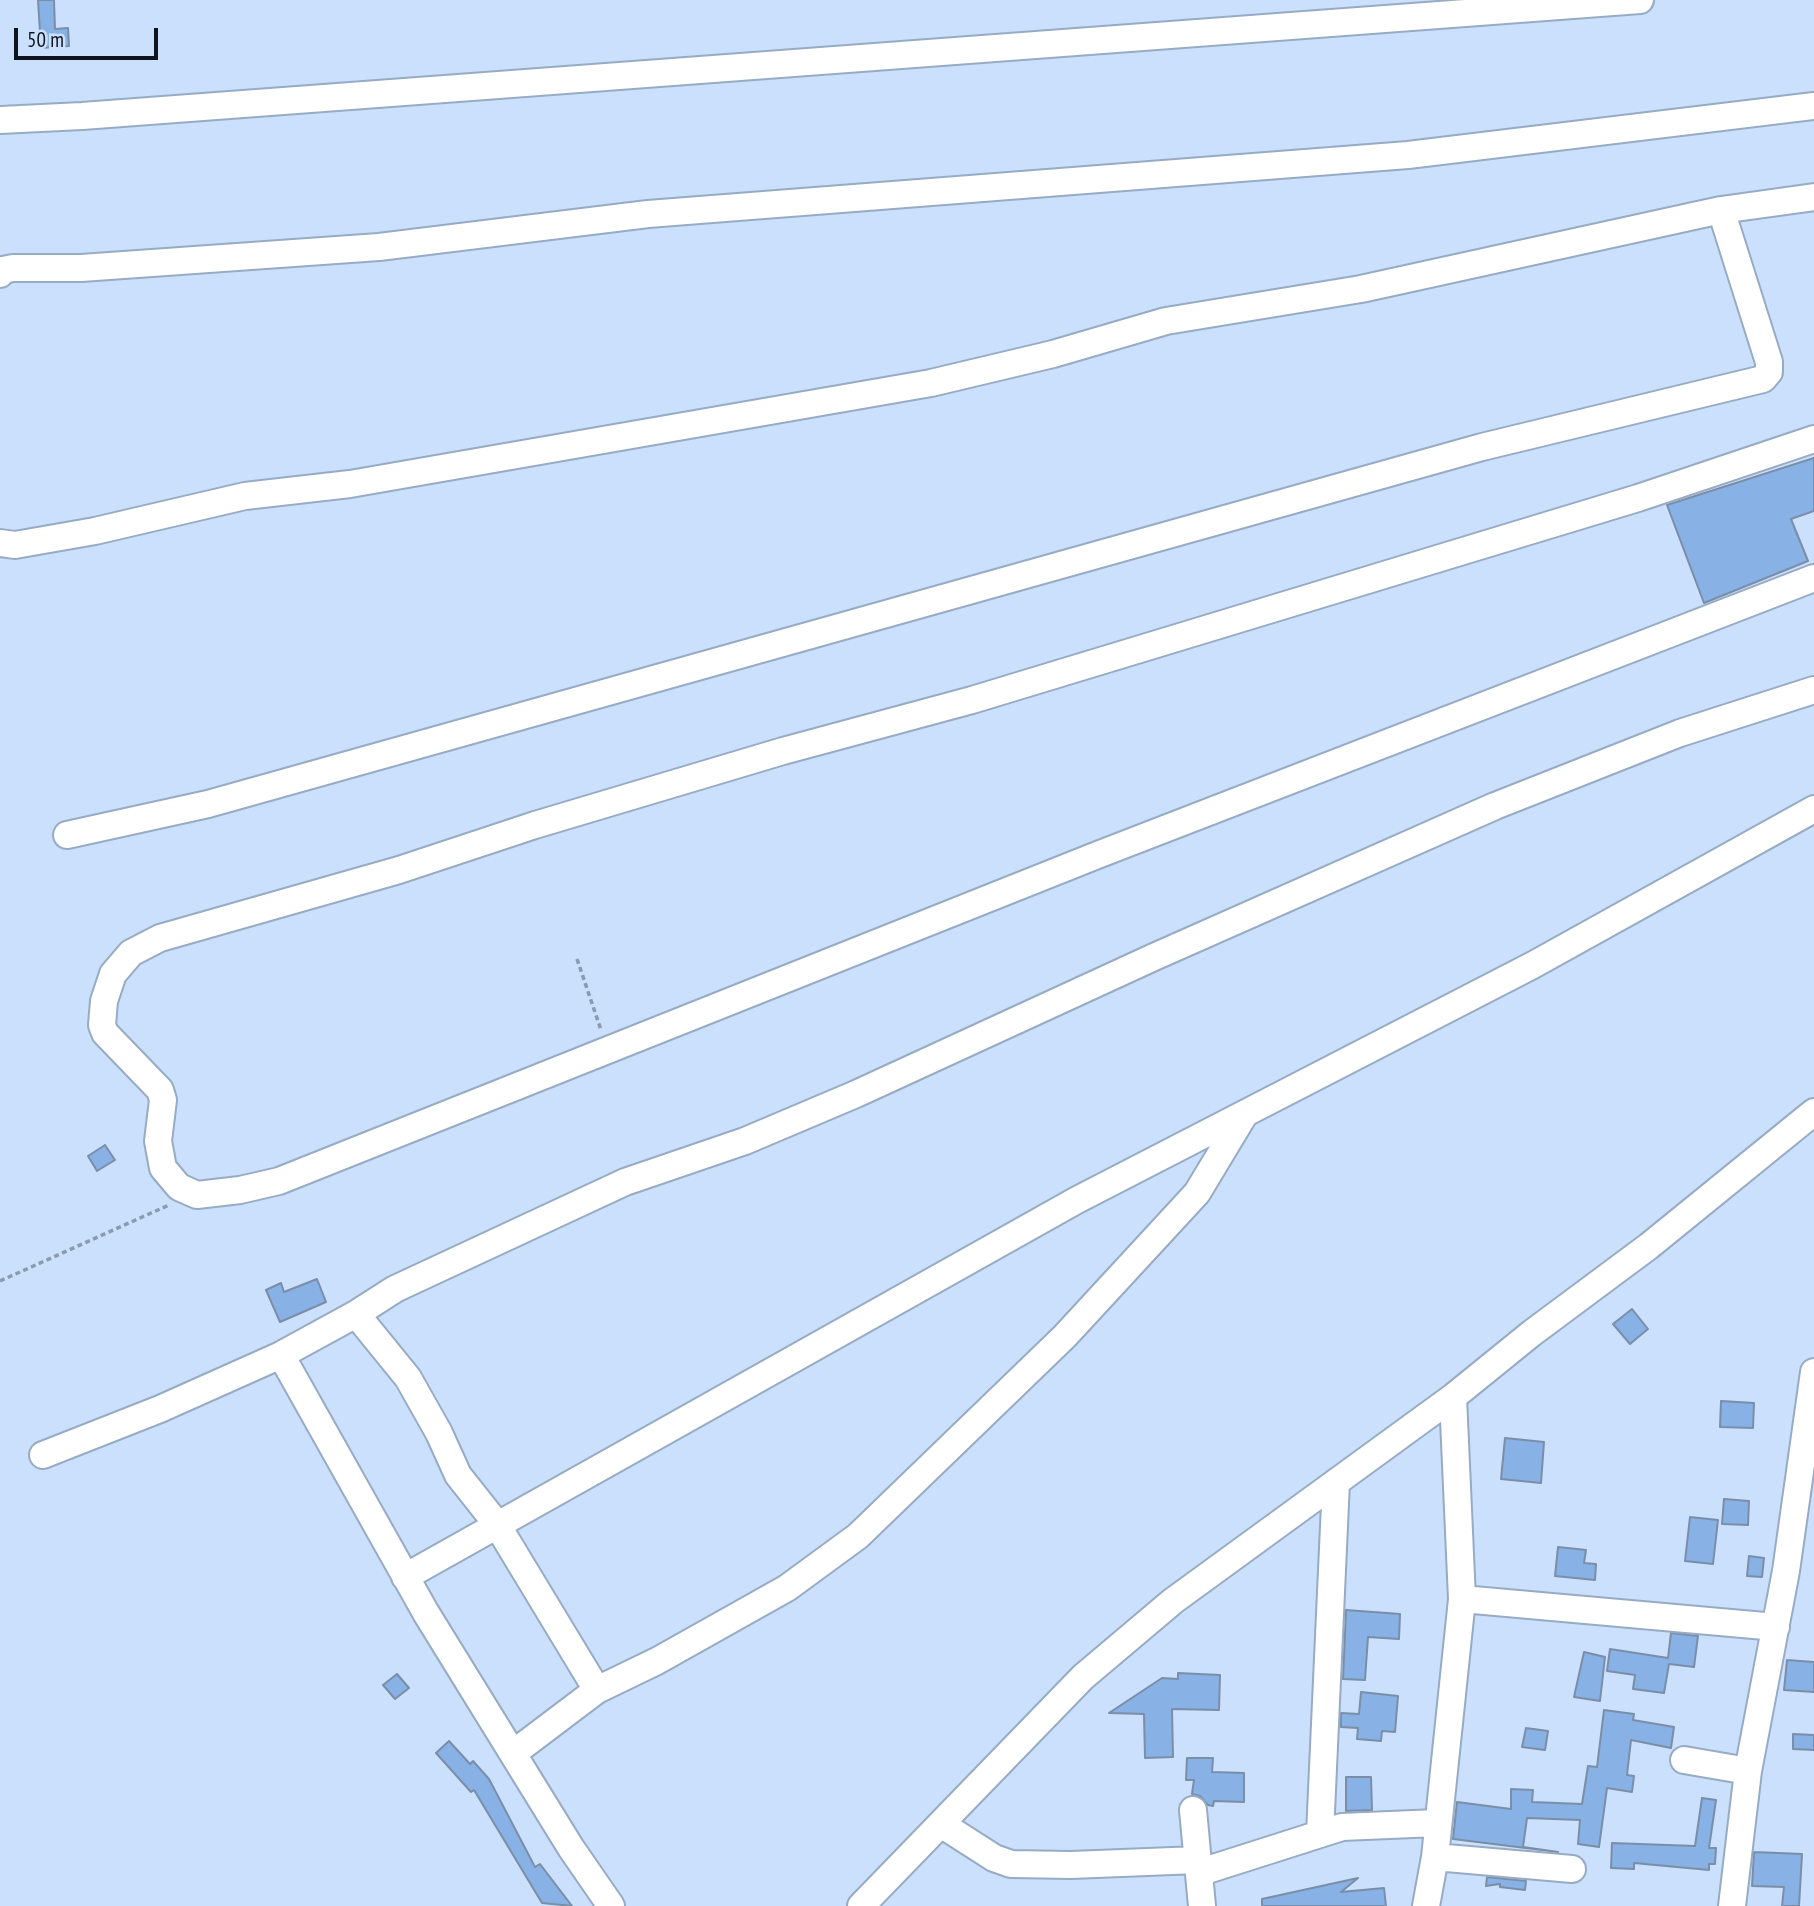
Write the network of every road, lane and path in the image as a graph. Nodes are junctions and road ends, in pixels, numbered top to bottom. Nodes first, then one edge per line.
1 (1640, 0) edge
2 (1814, 106) edge
3 (0, 120) edge
4 (1814, 197) edge
5 (1721, 210) junction
6 (0, 274) edge
7 (1814, 439) edge
8 (0, 543) edge
9 (1814, 578) edge
10 (1814, 690) edge
11 (1814, 809) edge
12 (67, 835) dead end
13 (577, 959) dead end
14 (607, 1049) junction
15 (1814, 1112) edge
16 (1244, 1115) junction
17 (197, 1195) junction
18 (0, 1281) edge
19 (356, 1314) junction
20 (281, 1355) junction
21 (1814, 1372) edge
22 (1452, 1397) junction
23 (44, 1455) dead end
24 (1336, 1482) junction
25 (496, 1523) junction
26 (405, 1577) junction
27 (1462, 1599) junction
28 (1776, 1627) junction
29 (597, 1690) junction
30 (515, 1752) junction
31 (1684, 1760) dead end
32 (1748, 1771) junction
33 (1193, 1810) dead end
34 (1437, 1823) junction
35 (941, 1824) junction
36 (1320, 1833) junction
37 (1435, 1857) junction
38 (1199, 1866) junction
39 (1572, 1869) dead end
40 (611, 1906) edge
41 (861, 1906) edge
42 (1202, 1906) edge
43 (1426, 1906) edge
44 (1731, 1906) edge

1 - 3 street
2 - 6 street
4 - 5 street
5 - 8 street
5 - 12 street
7 - 17 street
9 - 14 street
10 - 19 street
11 - 16 street
13 - 14 path
14 - 17 street
15 - 22 street
16 - 25 street
16 - 29 street
17 - 18 path
19 - 20 street
19 - 25 street
20 - 23 street
20 - 26 street
21 - 28 street
22 - 24 street
22 - 27 street
24 - 35 street
24 - 36 street
25 - 26 street
25 - 29 street
26 - 30 street
27 - 28 street
27 - 34 street
28 - 32 street
29 - 30 street
30 - 40 street
31 - 32 street
32 - 44 street
33 - 38 street
34 - 36 street
34 - 37 street
35 - 38 street
35 - 41 street
36 - 38 street
37 - 39 street
37 - 43 street
38 - 42 street

